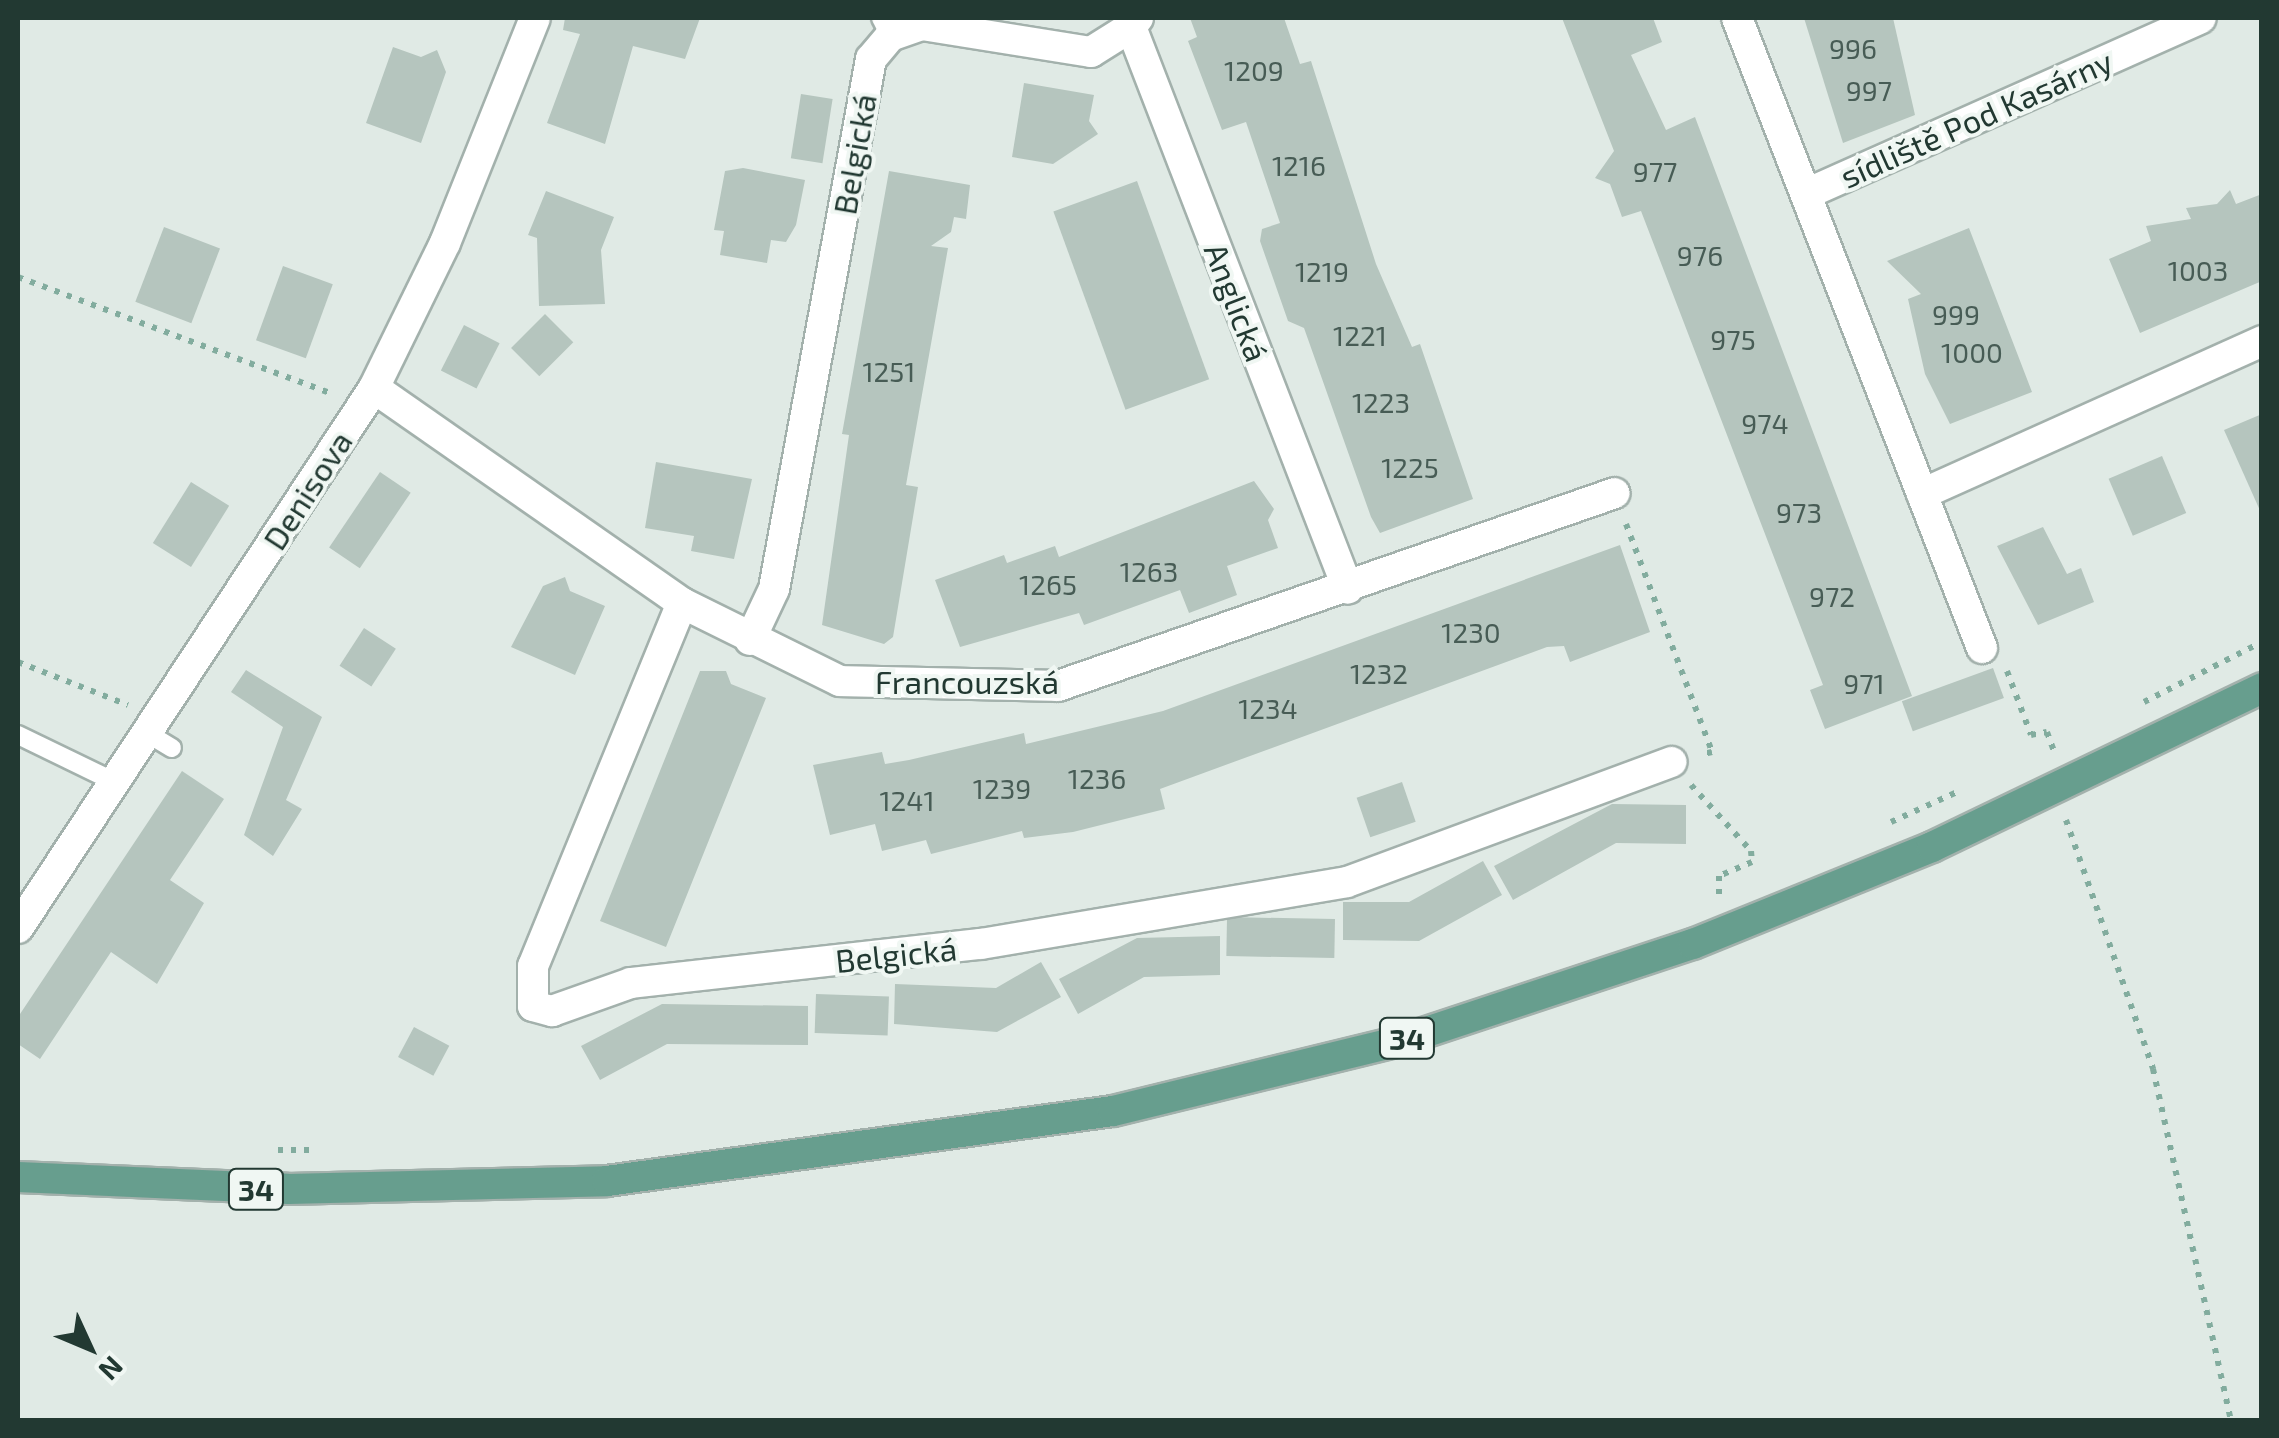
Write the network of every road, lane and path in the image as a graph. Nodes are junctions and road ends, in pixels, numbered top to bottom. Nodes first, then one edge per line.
1 (535, 18) edge
2 (1737, 18) edge
3 (2202, 18) edge
4 (1135, 22) edge
5 (885, 27) edge
6 (1806, 194) junction
7 (18, 276) edge
8 (2262, 340) edge
9 (368, 397) junction
10 (1615, 493) joint
11 (1922, 494) junction
12 (1348, 589) junction
13 (682, 603) junction
14 (750, 640) junction
15 (2262, 642) edge
16 (1982, 648) joint
17 (18, 662) edge
18 (2262, 688) edge
19 (2123, 712) dead end
20 (159, 732) junction
21 (18, 735) edge
22 (2072, 739) dead end
23 (1672, 762) junction
24 (115, 782) junction
25 (2066, 820) dead end
26 (1700, 906) dead end
27 (18, 928) edge
28 (260, 1150) dead end
29 (317, 1150) dead end
30 (18, 1178) edge
31 (2232, 1420) edge

1 - 9 street, Denisova
2 - 6 street, sídliště Pod Kasárny
3 - 6 street, sídliště Pod Kasárny
4 - 5 street, Belgická
4 - 12 street, Anglická
5 - 14 street, Belgická
6 - 11 street, sídliště Pod Kasárny
7 - 9 path
8 - 11 street
9 - 13 street, Francouzská
9 - 20 street, Denisova
10 - 12 street, Francouzská
10 - 23 path
11 - 16 street, sídliště Pod Kasárny
12 - 14 street, Francouzská
13 - 14 street, Francouzská
13 - 23 street, Belgická
15 - 19 path
16 - 22 path
17 - 20 path
18 - 30 main road, 34
20 - 24 street, Denisova
21 - 24 lane
23 - 26 path
24 - 27 street, Denisova
25 - 31 path
28 - 29 path

